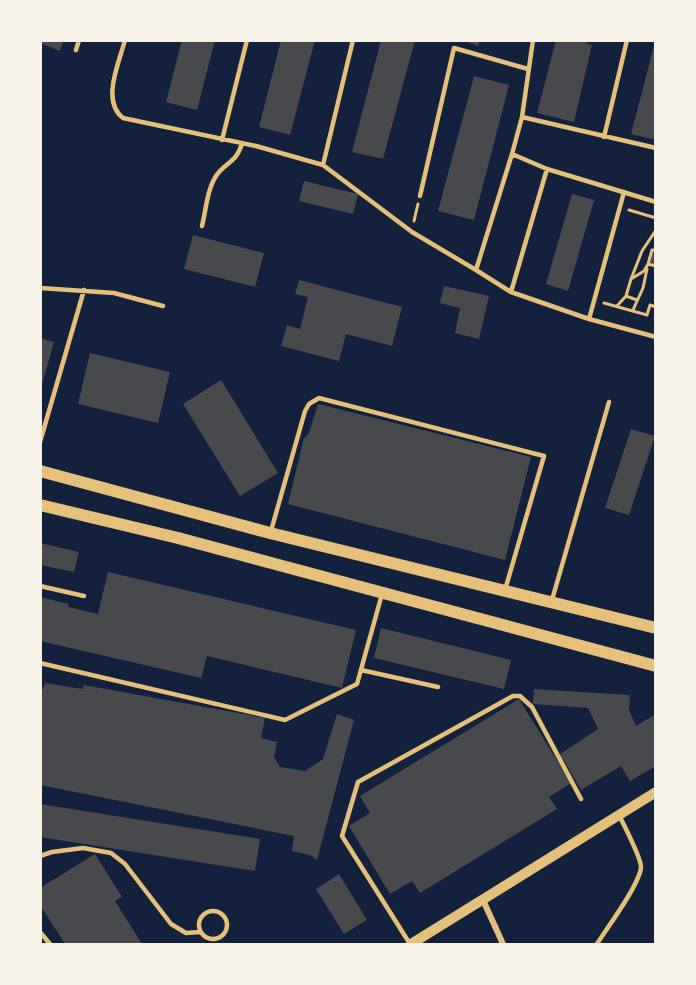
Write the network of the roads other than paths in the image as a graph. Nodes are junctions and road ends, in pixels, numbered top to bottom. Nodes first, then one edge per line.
1 (79, 40) edge
2 (124, 40) edge
3 (247, 40) edge
4 (353, 40) edge
5 (533, 40) edge
6 (627, 40) edge
7 (76, 51) dead end
8 (528, 69) junction
9 (522, 117) junction
10 (604, 137) junction
11 (222, 140) junction
12 (242, 143) junction
13 (656, 148) edge
14 (512, 154) junction
15 (323, 165) junction
16 (547, 169) junction
17 (624, 192) junction
18 (420, 196) road end
19 (656, 202) edge
20 (202, 226) dead end
21 (476, 270) junction
22 (40, 288) edge
23 (84, 290) junction
24 (511, 292) junction
25 (163, 306) dead end
26 (589, 319) junction
27 (656, 337) edge
28 (609, 402) dead end
29 (40, 442) edge
30 (40, 471) edge
31 (40, 505) edge
32 (270, 533) junction
33 (40, 586) edge
34 (505, 590) junction
35 (382, 594) junction
36 (84, 596) dead end
37 (552, 602) junction
38 (656, 628) edge
39 (40, 663) edge
40 (656, 666) edge
41 (361, 669) junction
42 (438, 687) dead end
43 (656, 792) edge
44 (581, 799) dead end
45 (619, 815) junction
46 (40, 856) edge
47 (483, 900) junction
48 (40, 932) edge
49 (200, 932) junction
50 (50, 945) edge
51 (410, 945) edge
52 (503, 945) edge
53 (597, 945) edge

1 - 7 lane
2 - 11 lane
3 - 11 lane
4 - 15 lane
5 - 8 lane
6 - 10 lane
8 - 9 lane
8 - 18 lane
9 - 10 lane
9 - 14 lane
10 - 13 lane
11 - 12 lane
12 - 15 lane
12 - 20 lane
14 - 16 lane
14 - 21 lane
15 - 21 lane
16 - 17 lane
16 - 24 lane
17 - 19 lane
17 - 26 lane
21 - 24 lane
22 - 23 lane
23 - 25 lane
23 - 29 lane
24 - 26 lane
26 - 27 lane
28 - 37 lane
30 - 32 main road
31 - 35 main road
32 - 34 main road
32 - 34 lane
33 - 36 lane
34 - 37 main road
35 - 40 main road
35 - 41 lane
37 - 38 main road
39 - 41 lane
41 - 42 lane
43 - 45 street
44 - 51 lane
45 - 47 street
45 - 53 lane
46 - 49 lane
47 - 51 street
47 - 52 street
48 - 50 lane
49 - 49 lane

